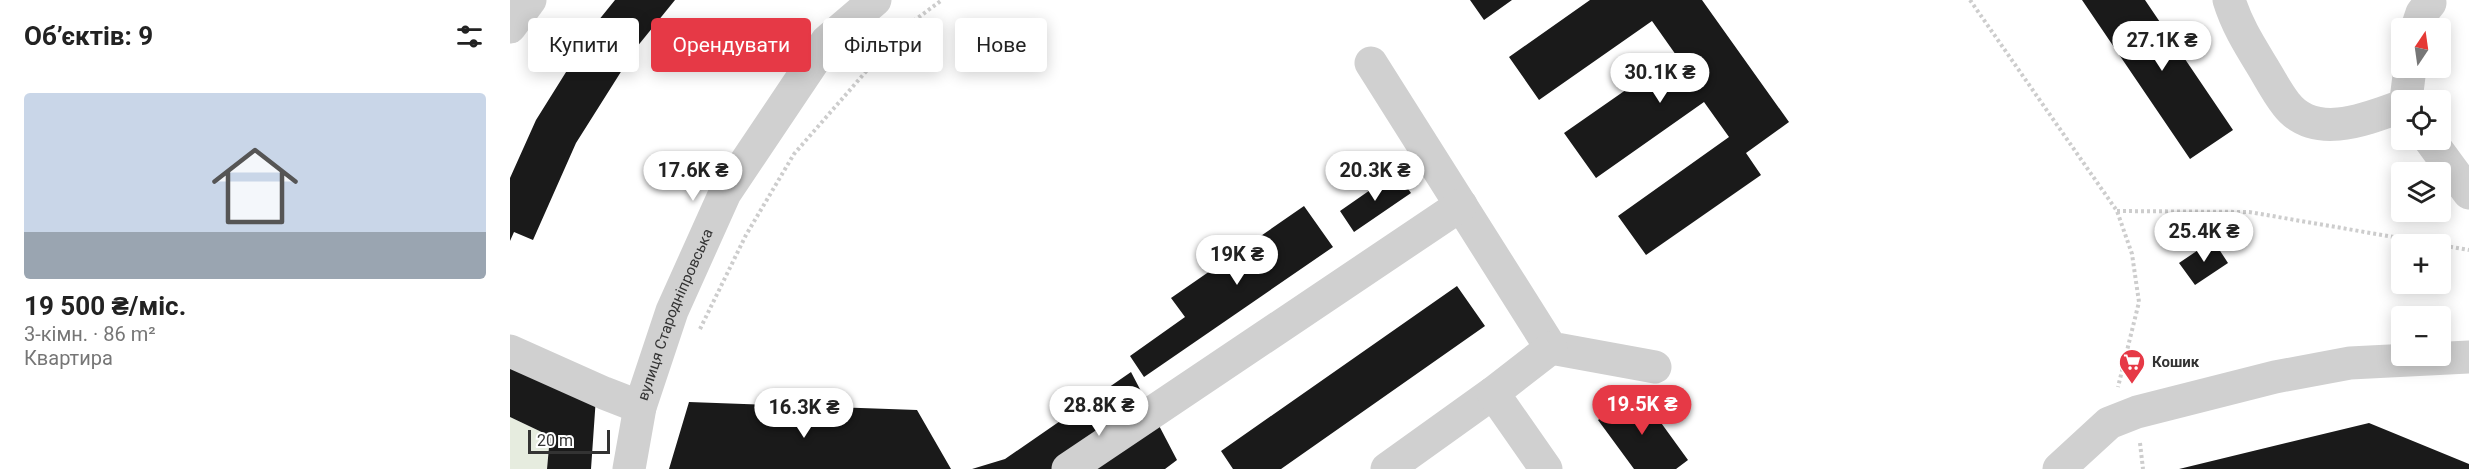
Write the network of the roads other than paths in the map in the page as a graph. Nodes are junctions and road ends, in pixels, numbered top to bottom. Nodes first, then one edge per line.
1 (531, 0) edge
2 (875, 0) edge
3 (2229, 0) edge
4 (510, 27) edge
5 (1371, 63) dead end
6 (2391, 110) edge
7 (2437, 150) edge
8 (2469, 194) edge
9 (1461, 205) junction
10 (1551, 348) junction
11 (510, 351) edge
12 (2469, 357) edge
13 (1655, 367) dead end
14 (1493, 393) junction
15 (640, 406) junction
16 (629, 469) edge
17 (1068, 469) edge
18 (1387, 469) edge
19 (1546, 469) edge
20 (2059, 469) edge

1 - 4 street
2 - 15 street, вулиця Стародніпровська
3 - 6 street
5 - 9 street
7 - 8 street
9 - 10 street
9 - 17 street
10 - 13 street
10 - 14 street
11 - 15 street
12 - 20 street
14 - 18 street
14 - 19 street
15 - 16 street, вулиця Стародніпровська

